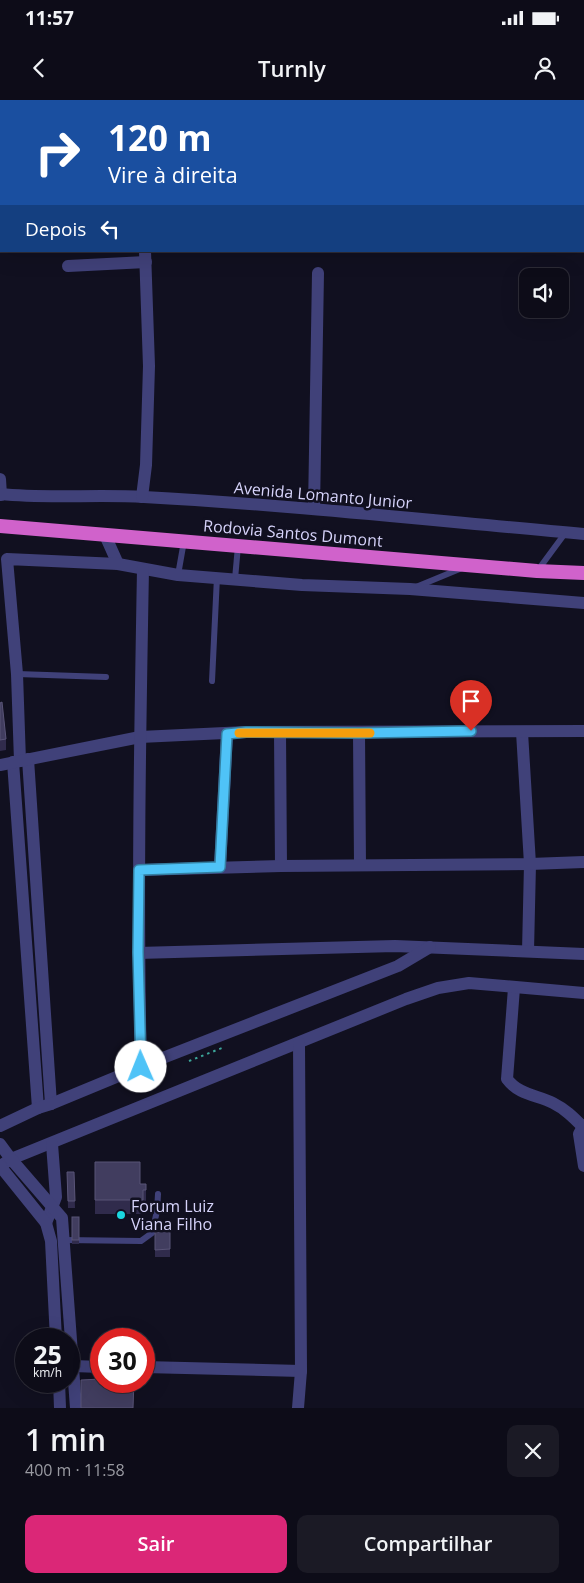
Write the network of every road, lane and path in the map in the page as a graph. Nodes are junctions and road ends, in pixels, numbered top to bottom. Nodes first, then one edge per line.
1 (146, 257) edge
2 (68, 266) dead end
3 (318, 273) dead end
4 (0, 479) edge
5 (1, 494) edge
6 (142, 497) junction
7 (314, 510) junction
8 (0, 526) edge
9 (566, 532) junction
10 (584, 534) edge
11 (105, 535) junction
12 (184, 541) junction
13 (238, 546) junction
14 (118, 564) junction
15 (472, 565) junction
16 (143, 569) junction
17 (537, 571) junction
18 (584, 573) edge
19 (178, 574) junction
20 (217, 577) junction
21 (235, 578) junction
22 (410, 589) junction
23 (584, 604) edge
24 (17, 674) junction
25 (106, 677) dead end
26 (212, 682) dead end
27 (584, 731) edge
28 (280, 732) junction
29 (522, 732) junction
30 (360, 733) junction
31 (227, 734) junction
32 (140, 737) junction
33 (15, 762) edge
34 (584, 862) edge
35 (530, 864) junction
36 (360, 865) junction
37 (281, 866) junction
38 (220, 867) junction
39 (139, 870) junction
40 (430, 947) junction
41 (528, 951) junction
42 (138, 952) junction
43 (584, 954) edge
44 (514, 988) junction
45 (584, 993) edge
46 (299, 1043) junction
47 (141, 1067) junction
48 (51, 1104) junction
49 (38, 1108) junction
50 (583, 1125) edge
51 (0, 1126) edge
52 (0, 1144) edge
53 (52, 1144) junction
54 (4, 1164) edge
55 (584, 1166) edge
56 (158, 1194) dead end
57 (52, 1208) junction
58 (46, 1224) junction
59 (64, 1240) junction
60 (55, 1328) edge
61 (70, 1328) edge
62 (155, 1368) edge
63 (301, 1371) junction
64 (59, 1393) edge
65 (75, 1393) edge
66 (60, 1408) edge
67 (76, 1408) edge
68 (298, 1408) edge

1 - 2 street
1 - 6 street
3 - 7 street
4 - 5 street
5 - 6 street, Avenida Lomanto Junior
6 - 7 street, Avenida Lomanto Junior
7 - 9 street, Avenida Lomanto Junior
8 - 11 highway, Rodovia Santos Dumont
9 - 10 street, Avenida Lomanto Junior
9 - 17 lane
11 - 12 highway, Rodovia Santos Dumont
11 - 14 street
12 - 13 highway, Rodovia Santos Dumont
12 - 19 lane
13 - 15 highway, Rodovia Santos Dumont
13 - 21 lane
14 - 16 street
14 - 24 street
15 - 17 highway, Rodovia Santos Dumont
15 - 22 lane
16 - 19 street
16 - 32 street
17 - 18 highway, Rodovia Santos Dumont
19 - 20 street
20 - 21 street
20 - 26 lane
21 - 22 street
22 - 23 street
24 - 25 lane
24 - 33 street
27 - 29 street
28 - 30 street
28 - 31 street
28 - 37 street
29 - 30 street
29 - 35 street
30 - 36 street
31 - 32 street
31 - 38 street
32 - 33 street
32 - 39 street
33 - 48 street
33 - 49 street
34 - 35 street
35 - 36 street
35 - 41 street
36 - 37 street
37 - 38 street
38 - 39 street
39 - 42 street
40 - 41 street
40 - 42 street
40 - 47 street
41 - 43 street
42 - 47 street
44 - 45 street
44 - 46 street
44 - 50 street
46 - 53 street
46 - 63 street
47 - 48 street
48 - 49 street
49 - 51 street
50 - 55 street
52 - 54 street
53 - 54 street
53 - 57 street
54 - 57 street
54 - 58 street
56 - 59 lane
57 - 58 street
57 - 59 street
58 - 60 street
59 - 61 street
62 - 63 street
63 - 68 street
64 - 66 street
65 - 67 street

